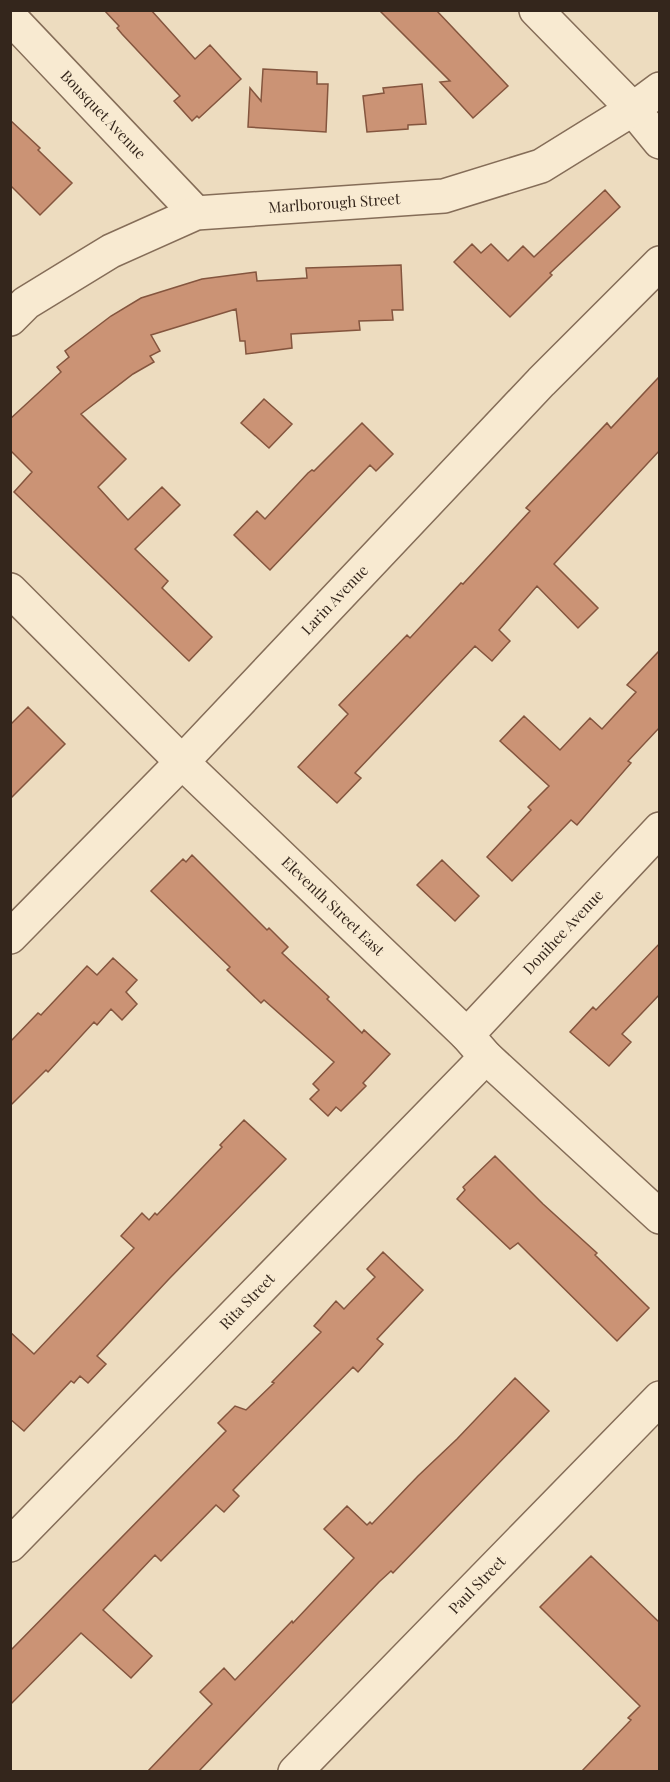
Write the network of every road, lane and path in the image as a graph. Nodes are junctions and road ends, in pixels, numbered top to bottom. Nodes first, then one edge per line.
1 (536, 10) edge
2 (10, 17) edge
3 (660, 89) edge
4 (633, 109) junction
5 (660, 142) edge
6 (195, 213) junction
7 (660, 262) edge
8 (10, 319) edge
9 (10, 590) edge
10 (182, 762) junction
11 (660, 830) edge
12 (10, 937) edge
13 (476, 1046) junction
14 (660, 1217) edge
15 (660, 1398) edge
16 (10, 1545) edge
17 (295, 1772) edge

1 - 4 street
2 - 6 street, Bousquet Avenue
3 - 4 street, Marlborough Street
4 - 5 street
4 - 6 street, Marlborough Street
6 - 8 street, Marlborough Street
7 - 10 street, Larin Avenue
9 - 10 street, Eleventh Street East
10 - 12 street, Larin Avenue
10 - 13 street, Eleventh Street East
11 - 13 street, Donihee Avenue
13 - 14 street, Eleventh Street East
13 - 16 street, Rita Street
15 - 17 street, Paul Street

